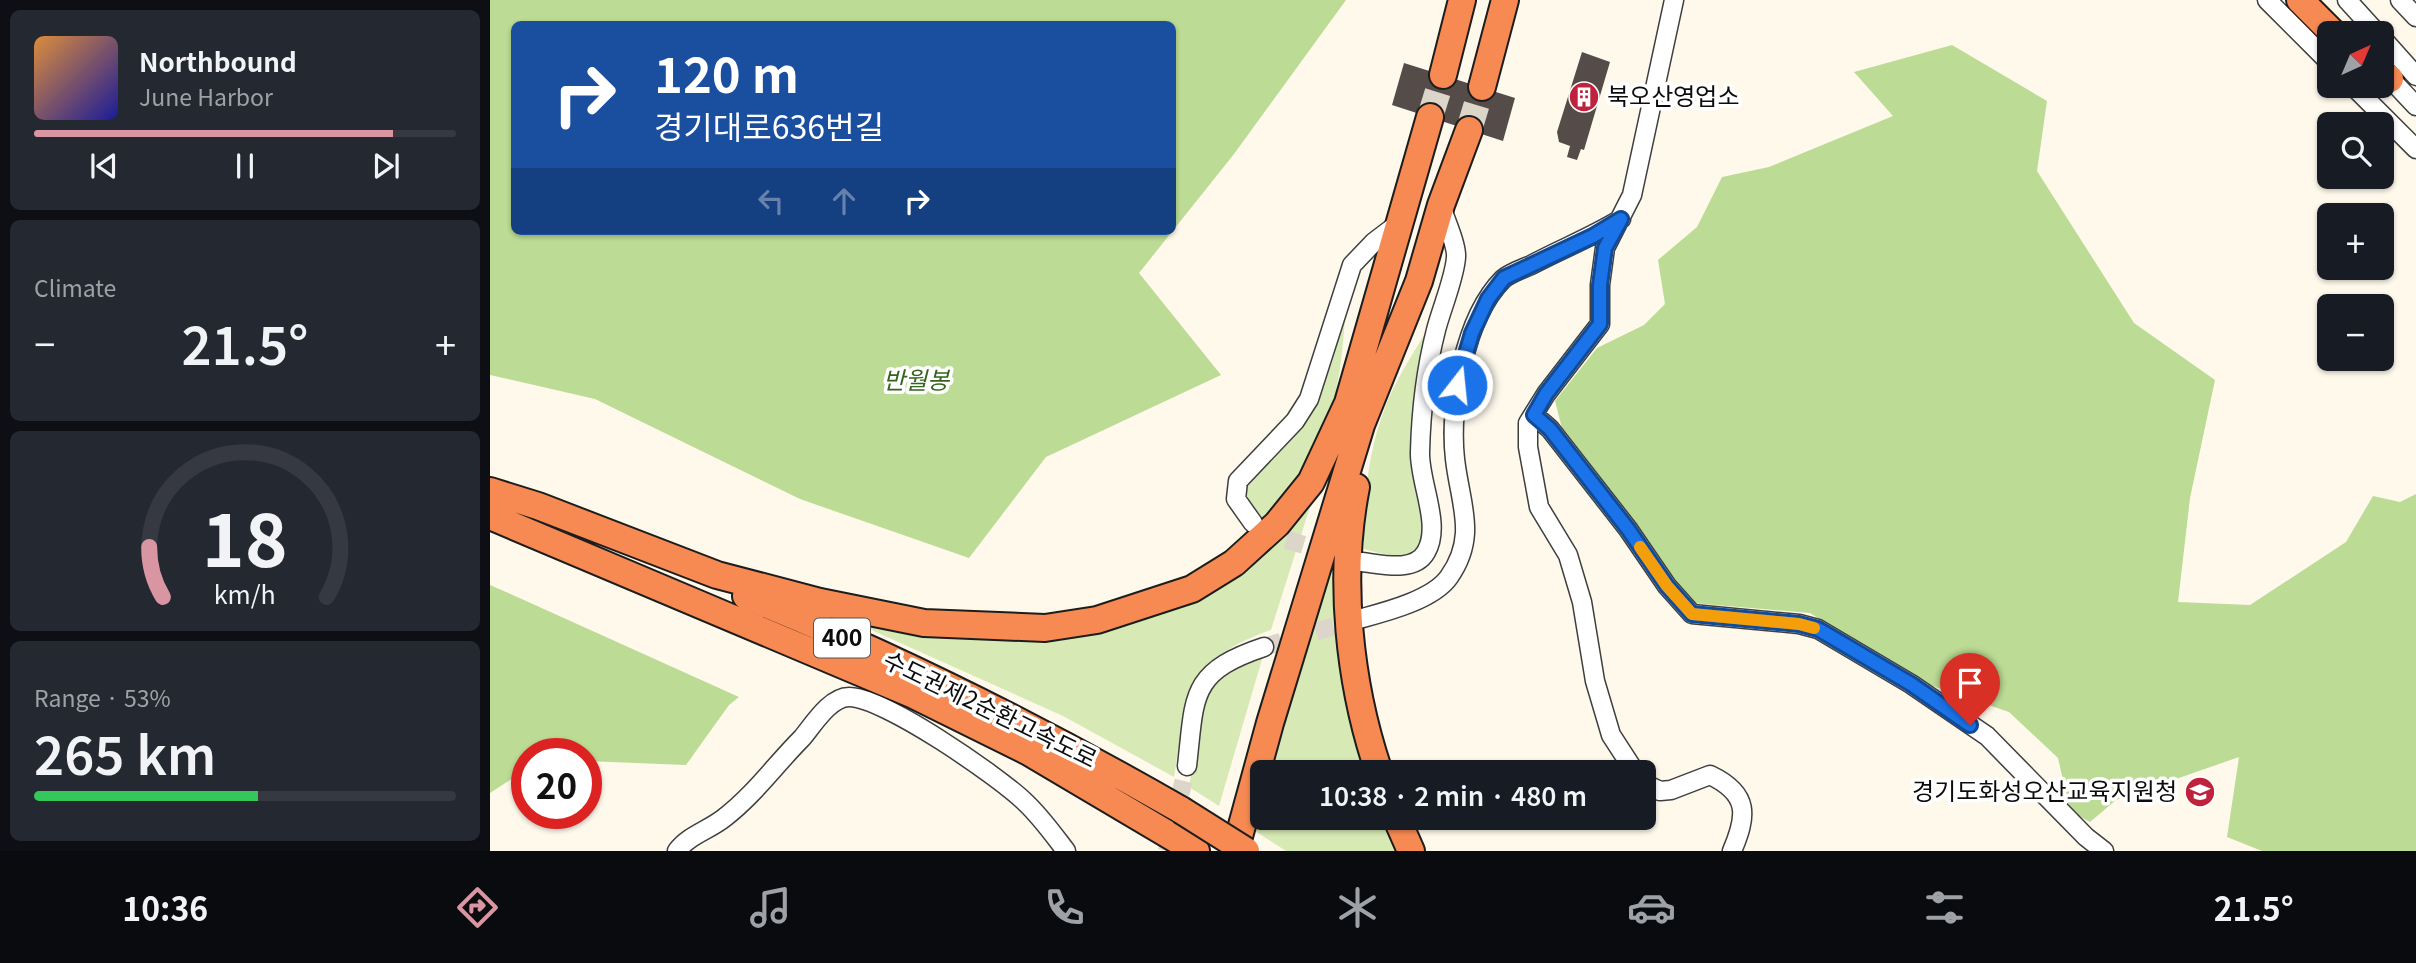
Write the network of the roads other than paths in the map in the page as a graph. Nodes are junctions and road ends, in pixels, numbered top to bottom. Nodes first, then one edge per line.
1 (1462, 0) edge
2 (1505, 0) edge
3 (1674, 0) edge
4 (2267, 0) edge
5 (2300, 0) edge
6 (2318, 0) edge
7 (2347, 0) edge
8 (2400, 0) edge
9 (2416, 17) edge
10 (2321, 21) edge
11 (2338, 21) edge
12 (2366, 21) edge
13 (2317, 50) edge
14 (1443, 75) tunnel mouth
15 (2394, 77) edge
16 (1482, 88) tunnel mouth
17 (2365, 98) edge
18 (2416, 106) edge
19 (1430, 117) tunnel mouth
20 (1469, 130) tunnel mouth
21 (2416, 149) edge
22 (1441, 205) junction
23 (1621, 219) junction
24 (1402, 221) junction
25 (1359, 406) junction
26 (1534, 415) junction
27 (490, 492) edge
28 (490, 516) edge
29 (1253, 523) tunnel mouth
30 (1362, 562) dead end
31 (1359, 619) tunnel mouth
32 (1264, 647) tunnel mouth
33 (1375, 760) edge
34 (1627, 760) edge
35 (1186, 766) tunnel mouth
36 (1656, 789) edge
37 (1401, 830) edge
38 (677, 851) edge
39 (1066, 851) edge
40 (1196, 851) edge
41 (1217, 851) edge
42 (1235, 851) edge
43 (1246, 851) edge
44 (1410, 851) edge
45 (1732, 851) edge
46 (2104, 851) edge

1 - 14 highway
2 - 16 highway
3 - 23 street
4 - 13 street
5 - 10 highway
6 - 11 street
7 - 12 street
8 - 9 street
15 - 18 street
17 - 21 street
19 - 24 highway
20 - 22 highway
22 - 25 highway
22 - 30 street
23 - 26 street
23 - 31 street
24 - 25 highway
24 - 29 street
25 - 27 highway
25 - 33 highway
25 - 41 highway
25 - 42 highway
26 - 34 street
26 - 46 street
27 - 43 highway, 수도권제2순환고속도로 / 400, bridge
28 - 40 highway, 수도권제2순환고속도로 / 400
32 - 35 street
36 - 45 street
37 - 44 highway
38 - 39 street

